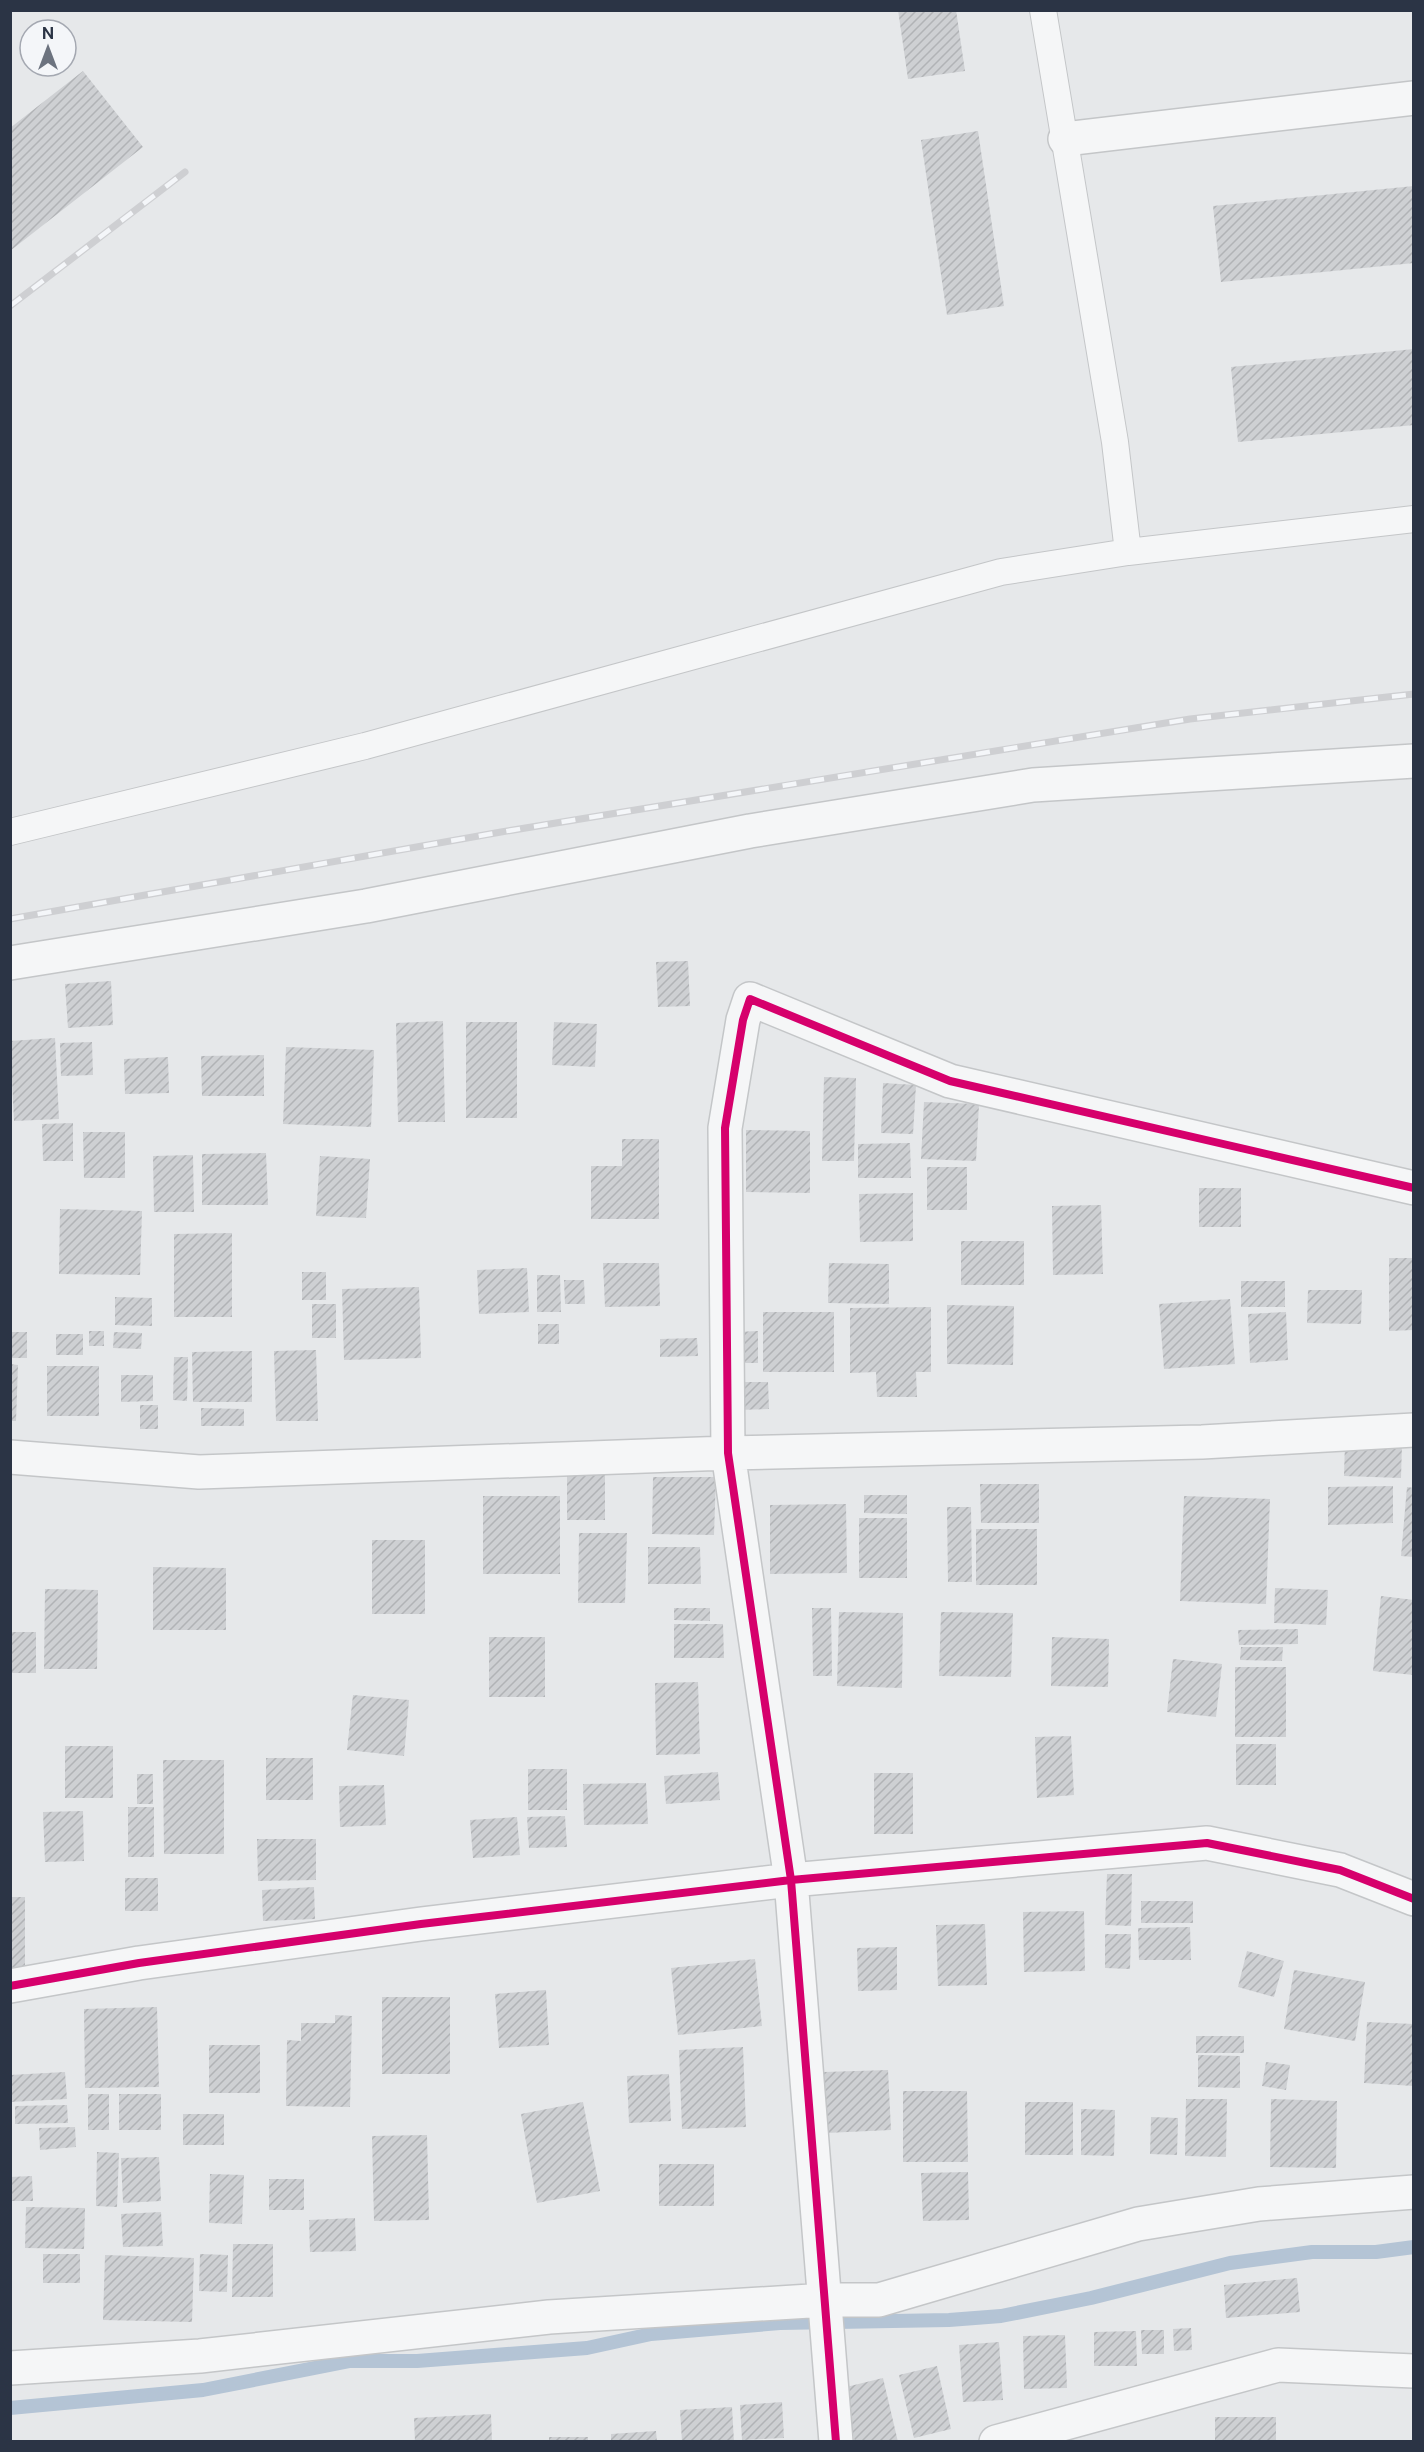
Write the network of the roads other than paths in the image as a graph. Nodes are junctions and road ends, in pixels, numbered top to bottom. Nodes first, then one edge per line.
1 (1043, 10) edge
2 (1413, 98) edge
3 (1065, 139) junction
4 (1413, 519) edge
5 (1128, 552) junction
6 (1413, 761) edge
7 (10, 832) edge
8 (10, 963) edge
9 (1413, 1188) edge
10 (1413, 1430) edge
11 (728, 1453) junction
12 (10, 1457) edge
13 (791, 1880) junction
14 (1413, 1899) edge
15 (10, 1986) edge
16 (1413, 2192) edge
17 (826, 2300) junction
18 (10, 2368) edge
19 (1413, 2371) edge
20 (836, 2442) edge
21 (996, 2442) edge

1 - 3 lane
2 - 3 street
3 - 5 lane
4 - 5 lane
5 - 7 lane
6 - 8 street
9 - 11 street
10 - 11 street
11 - 12 street
11 - 13 street
13 - 14 street
13 - 15 street
13 - 17 street
16 - 17 street
17 - 18 street
17 - 20 street
19 - 21 street

